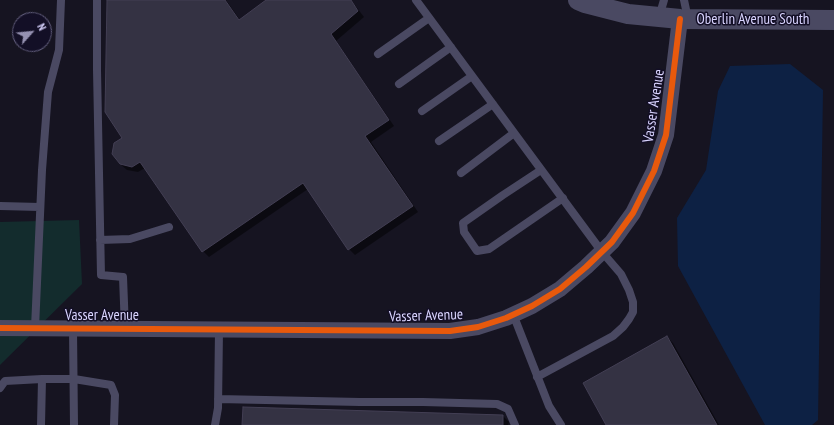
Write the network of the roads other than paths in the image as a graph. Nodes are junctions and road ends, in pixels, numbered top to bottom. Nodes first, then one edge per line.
1 (61, 0) edge
2 (97, 0) edge
3 (416, 0) edge
4 (578, 0) edge
5 (684, 0) edge
6 (662, 9) edge
7 (429, 18) junction
8 (684, 19) junction
9 (834, 20) edge
10 (451, 47) junction
11 (378, 54) dead end
12 (472, 76) junction
13 (399, 84) dead end
14 (493, 104) junction
15 (422, 112) dead end
16 (514, 133) junction
17 (439, 141) dead end
18 (541, 170) junction
19 (461, 173) dead end
20 (562, 198) junction
21 (0, 206) edge
22 (40, 208) junction
23 (169, 227) dead end
24 (100, 240) junction
25 (602, 252) junction
26 (513, 314) junction
27 (0, 328) edge
28 (35, 328) junction
29 (73, 329) junction
30 (125, 329) junction
31 (219, 330) junction
32 (537, 376) junction
33 (42, 379) junction
34 (74, 379) junction
35 (0, 388) edge
36 (218, 399) junction
37 (41, 425) edge
38 (74, 425) edge
39 (114, 425) edge
40 (215, 425) edge
41 (515, 425) edge
42 (561, 425) edge

1 - 22 lane
2 - 24 lane
3 - 7 lane
4 - 6 street, Oberlin Avenue South
5 - 8 lane
6 - 8 street, Oberlin Avenue South
7 - 10 lane
7 - 11 lane
8 - 9 street, Oberlin Avenue South
8 - 25 street, Vasser Avenue
10 - 12 lane
10 - 13 lane
12 - 14 lane
12 - 15 lane
14 - 16 lane
14 - 17 lane
16 - 18 lane
16 - 19 lane
18 - 20 lane
18 - 20 lane
20 - 25 lane
21 - 22 lane
22 - 28 lane
23 - 24 lane
24 - 30 lane
25 - 26 street, Vasser Avenue
25 - 32 lane
26 - 31 street, Vasser Avenue
26 - 32 lane
27 - 28 street, Vasser Avenue
28 - 29 street, Vasser Avenue
29 - 30 street, Vasser Avenue
29 - 34 lane
30 - 31 street, Vasser Avenue
31 - 36 lane
32 - 42 lane
33 - 34 lane
33 - 35 lane
33 - 37 lane
34 - 38 lane
34 - 39 lane
36 - 40 lane
36 - 41 lane

